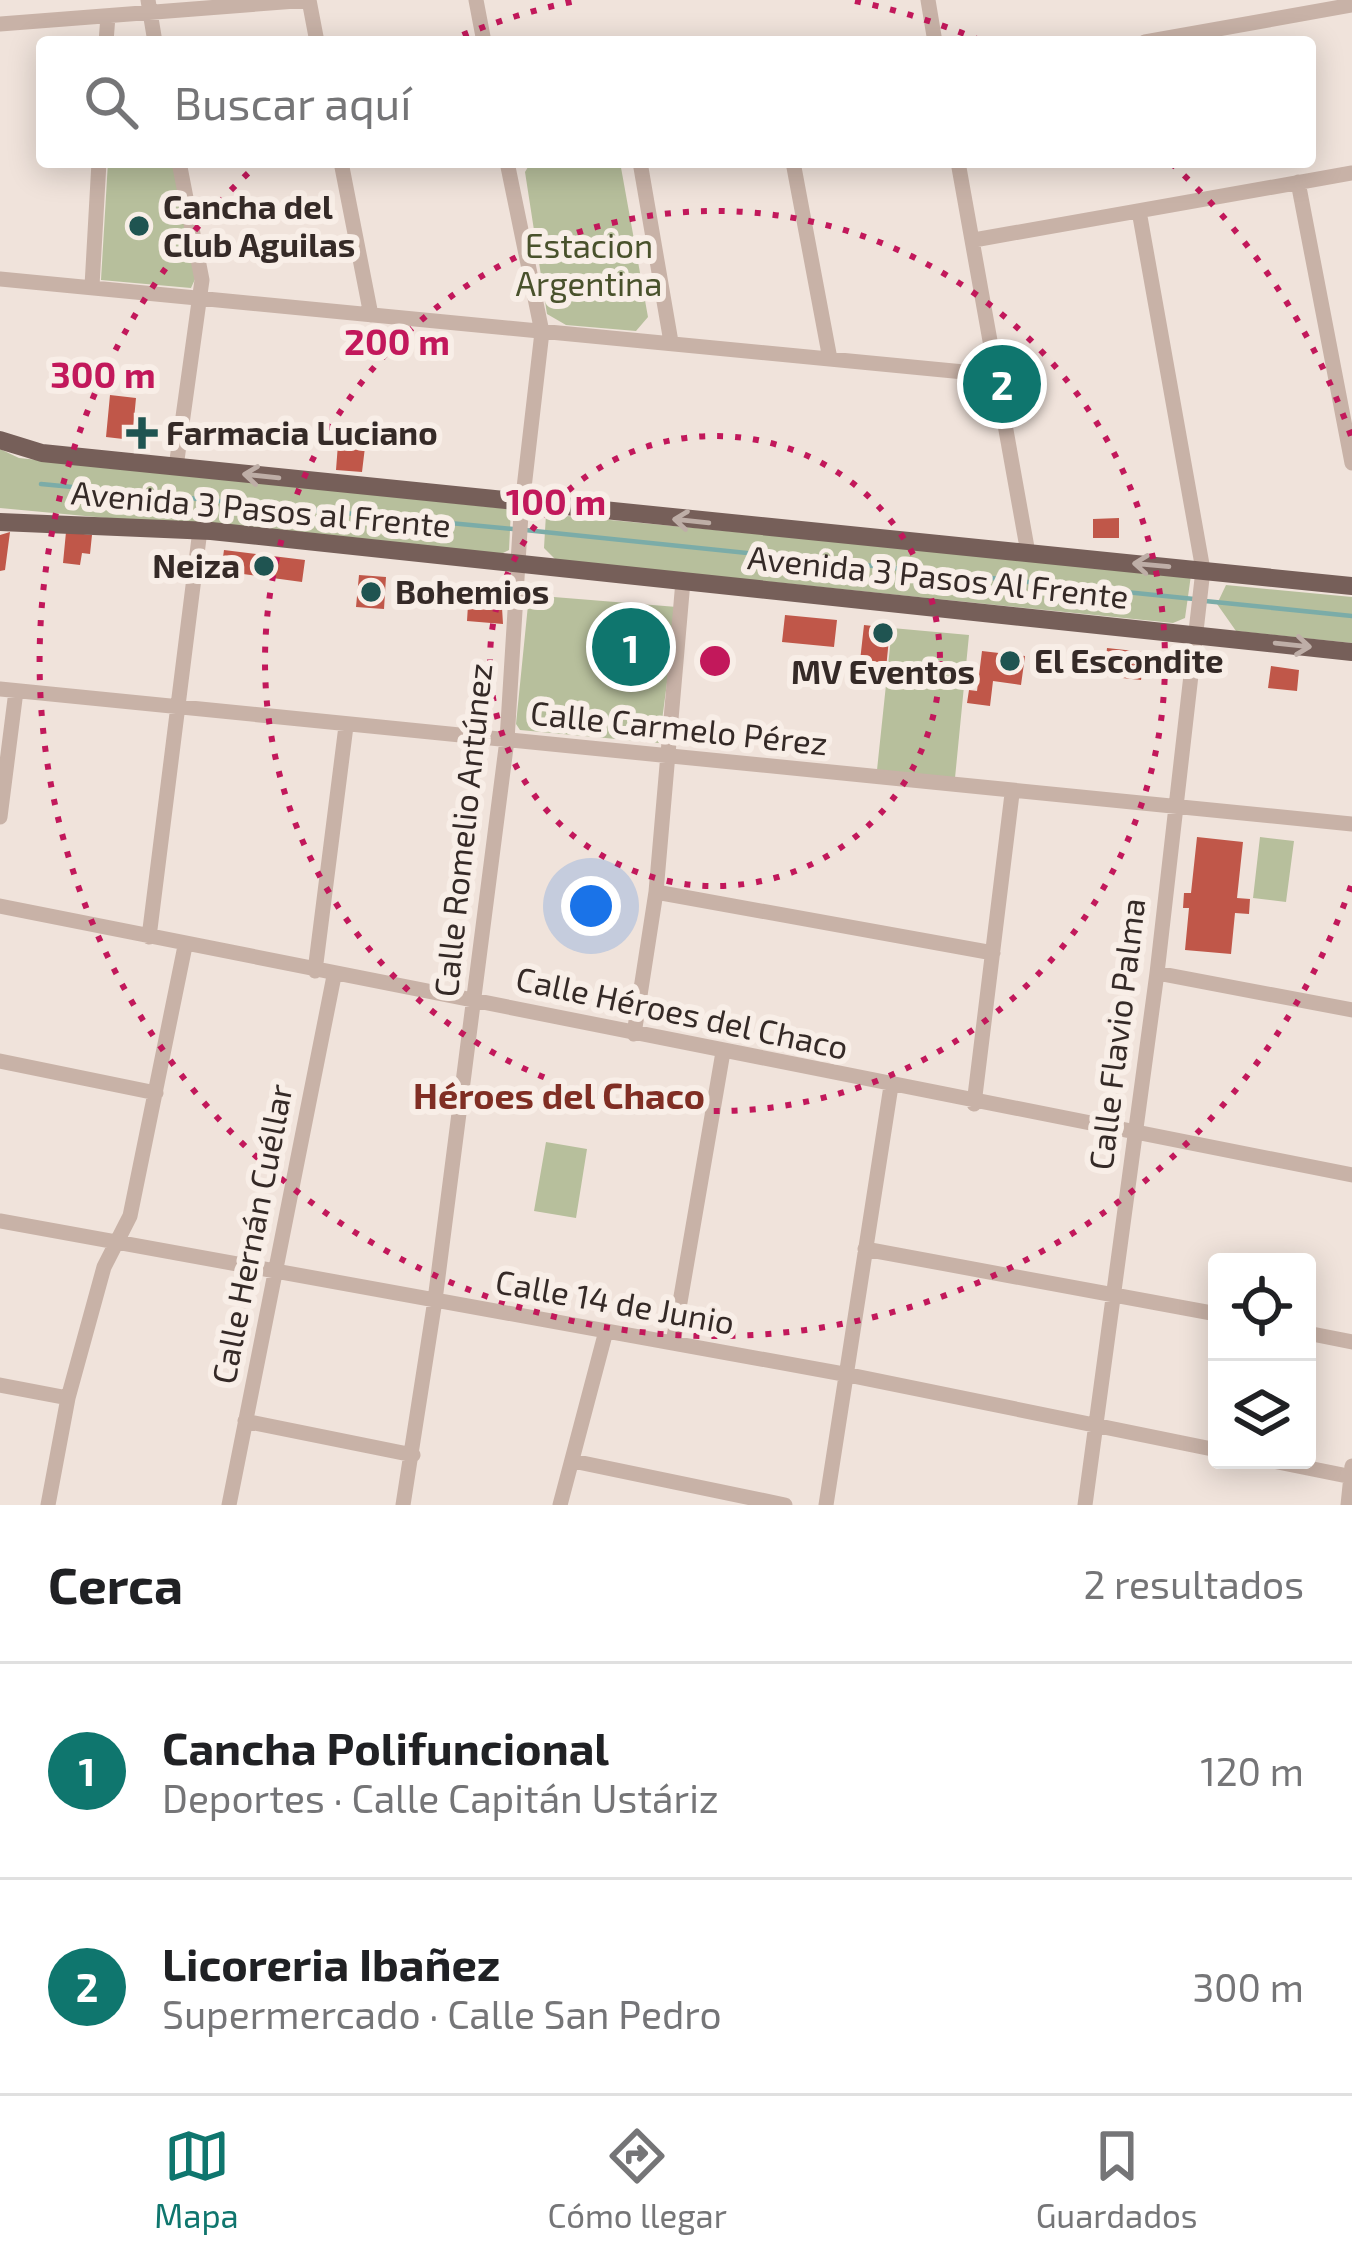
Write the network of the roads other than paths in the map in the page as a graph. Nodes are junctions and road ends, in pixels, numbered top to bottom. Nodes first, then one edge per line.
1 (309, 0) edge
2 (476, 0) edge
3 (928, 0) edge
4 (1352, 5) edge
5 (148, 6) edge
6 (108, 16) junction
7 (0, 24) edge
8 (106, 36) edge
9 (154, 36) edge
10 (316, 36) edge
11 (483, 36) edge
12 (934, 36) edge
13 (1179, 36) edge
14 (99, 168) edge
15 (179, 168) edge
16 (342, 168) edge
17 (508, 168) edge
18 (641, 168) edge
19 (795, 168) edge
20 (959, 168) edge
21 (1352, 172) edge
22 (1298, 182) junction
23 (1139, 211) junction
24 (974, 240) junction
25 (0, 279) edge
26 (92, 286) junction
27 (197, 298) junction
28 (370, 316) junction
29 (542, 332) junction
30 (671, 342) junction
31 (830, 359) junction
32 (995, 375) junction
33 (0, 440) edge
34 (1352, 463) edge
35 (176, 466) junction
36 (521, 508) junction
37 (0, 522) edge
38 (200, 530) junction
39 (975, 549) joint
40 (1028, 554) junction
41 (518, 556) junction
42 (1203, 577) junction
43 (683, 581) junction
44 (1352, 586) edge
45 (1197, 626) junction
46 (1352, 652) edge
47 (8, 690) edge
48 (177, 708) junction
49 (346, 726) junction
50 (507, 740) junction
51 (668, 755) junction
52 (1012, 794) junction
53 (1173, 808) junction
54 (0, 817) edge
55 (1352, 824) edge
56 (656, 892) junction
57 (0, 906) edge
58 (148, 937) junction
59 (185, 946) junction
60 (993, 953) junction
61 (315, 970) junction
62 (1157, 973) junction
63 (334, 976) junction
64 (475, 1000) junction
65 (1352, 1010) edge
66 (634, 1034) junction
67 (723, 1052) junction
68 (0, 1061) edge
69 (891, 1086) junction
70 (156, 1093) junction
71 (974, 1104) junction
72 (1135, 1135) junction
73 (1352, 1175) edge
74 (0, 1221) edge
75 (117, 1242) junction
76 (866, 1249) junction
77 (278, 1272) junction
78 (1114, 1293) junction
79 (436, 1300) junction
80 (1208, 1312) edge
81 (606, 1331) junction
82 (1316, 1335) edge
83 (1352, 1342) edge
84 (673, 1343) junction
85 (850, 1375) junction
86 (0, 1385) edge
87 (68, 1398) junction
88 (245, 1421) junction
89 (1095, 1424) junction
90 (1208, 1448) edge
91 (413, 1455) junction
92 (573, 1461) junction
93 (1352, 1466) edge
94 (1312, 1469) edge
95 (1351, 1477) edge
96 (48, 1505) edge
97 (229, 1505) edge
98 (403, 1505) edge
99 (560, 1505) edge
100 (785, 1505) edge
101 (826, 1505) edge
102 (1085, 1505) edge
103 (1348, 1505) edge

1 - 5 street
1 - 10 street
2 - 11 street
3 - 12 street
4 - 13 street
5 - 6 street
5 - 9 street
6 - 7 street
6 - 8 street
14 - 26 street
15 - 27 street
16 - 28 street
17 - 29 street, Calle Romelio Antúnez
18 - 30 street
19 - 31 street
20 - 24 street
21 - 22 street
22 - 23 street
22 - 34 street
23 - 24 street
23 - 42 street, Calle Flavio Palma
24 - 32 street
25 - 26 street
26 - 27 street
27 - 28 street
27 - 35 street
28 - 29 street
29 - 30 street
29 - 36 street, Calle Romelio Antúnez
30 - 31 street
31 - 32 street
32 - 40 street
33 - 35 main road, Avenida 3 Pasos al Frente
36 -> 35 main road, Avenida 3 Pasos al Frente
39 -> 36 main road, Avenida 3 Pasos al Frente
36 - 41 street, Calle Romelio Antúnez
37 - 38 main road, Avenida 3 Pasos al Frente
38 - 41 main road, Avenida 3 Pasos al Frente
38 - 48 street
39 - 40 main road, Avenida 3 Pasos Al Frente
42 -> 40 main road, Avenida 3 Pasos Al Frente
41 - 43 main road, Avenida 3 Pasos Al Frente
41 - 50 street, Calle Romelio Antúnez
42 - 44 main road, Avenida 3 Pasos Al Frente
42 - 45 street, Calle Flavio Palma
43 - 45 main road, Avenida 3 Pasos Al Frente
43 - 51 street
45 -> 46 main road, Avenida 3 Pasos Al Frente
45 - 53 street, Calle Flavio Palma
47 - 48 street, Calle Carmelo Pérez
47 - 54 street
48 - 49 street, Calle Carmelo Pérez
48 - 58 street
49 - 50 street, Calle Carmelo Pérez
49 - 61 street
50 - 51 street, Calle Carmelo Pérez
50 - 64 street, Calle Romelio Antúnez
51 - 52 street, Calle Carmelo Pérez
51 - 56 street
52 - 53 street, Calle Carmelo Pérez
52 - 60 street
53 - 55 street, Calle Carmelo Pérez
53 - 62 street, Calle Flavio Palma
56 - 60 street
56 - 66 street
57 - 58 street, Calle Héroes del Chaco
58 - 59 street, Calle Héroes del Chaco
59 - 61 street, Calle Héroes del Chaco
59 - 70 street
60 - 71 street
61 - 63 street, Calle Héroes del Chaco
62 - 65 street
62 - 72 street, Calle Flavio Palma
63 - 64 street, Calle Héroes del Chaco
63 - 77 street, Calle Hernán Cuéllar
64 - 66 street, Calle Héroes del Chaco
64 - 79 street, Calle Romelio Antúnez
66 - 67 street, Calle Héroes del Chaco
67 - 69 street, Calle Héroes del Chaco
67 - 84 street
68 - 70 street
69 - 71 street, Calle Héroes del Chaco
69 - 76 street
70 - 75 street
71 - 72 street, Calle Héroes del Chaco
72 - 73 street, Calle Héroes del Chaco
72 - 78 street, Calle Flavio Palma
74 - 75 street, Calle 14 de Junio
75 - 77 street, Calle 14 de Junio
75 - 87 street
76 - 78 street
76 - 85 street
77 - 79 street, Calle 14 de Junio
77 - 88 street, Calle Hernán Cuéllar
78 - 80 street
78 - 89 street, Calle Flavio Palma
79 - 81 street, Calle 14 de Junio
79 - 91 street, Calle Romelio Antúnez
81 - 84 street, Calle 14 de Junio
81 - 92 street
82 - 83 street
84 - 85 street, Calle 14 de Junio
85 - 89 street, Calle 14 de Junio
85 - 101 street
86 - 87 street
87 - 96 street
88 - 91 street
88 - 97 street, Calle Hernán Cuéllar
89 - 90 street, Calle 14 de Junio
89 - 102 street, Calle Flavio Palma
91 - 98 street, Calle Romelio Antúnez
92 - 99 street
92 - 100 street
93 - 95 street
94 - 95 street
95 - 103 street

